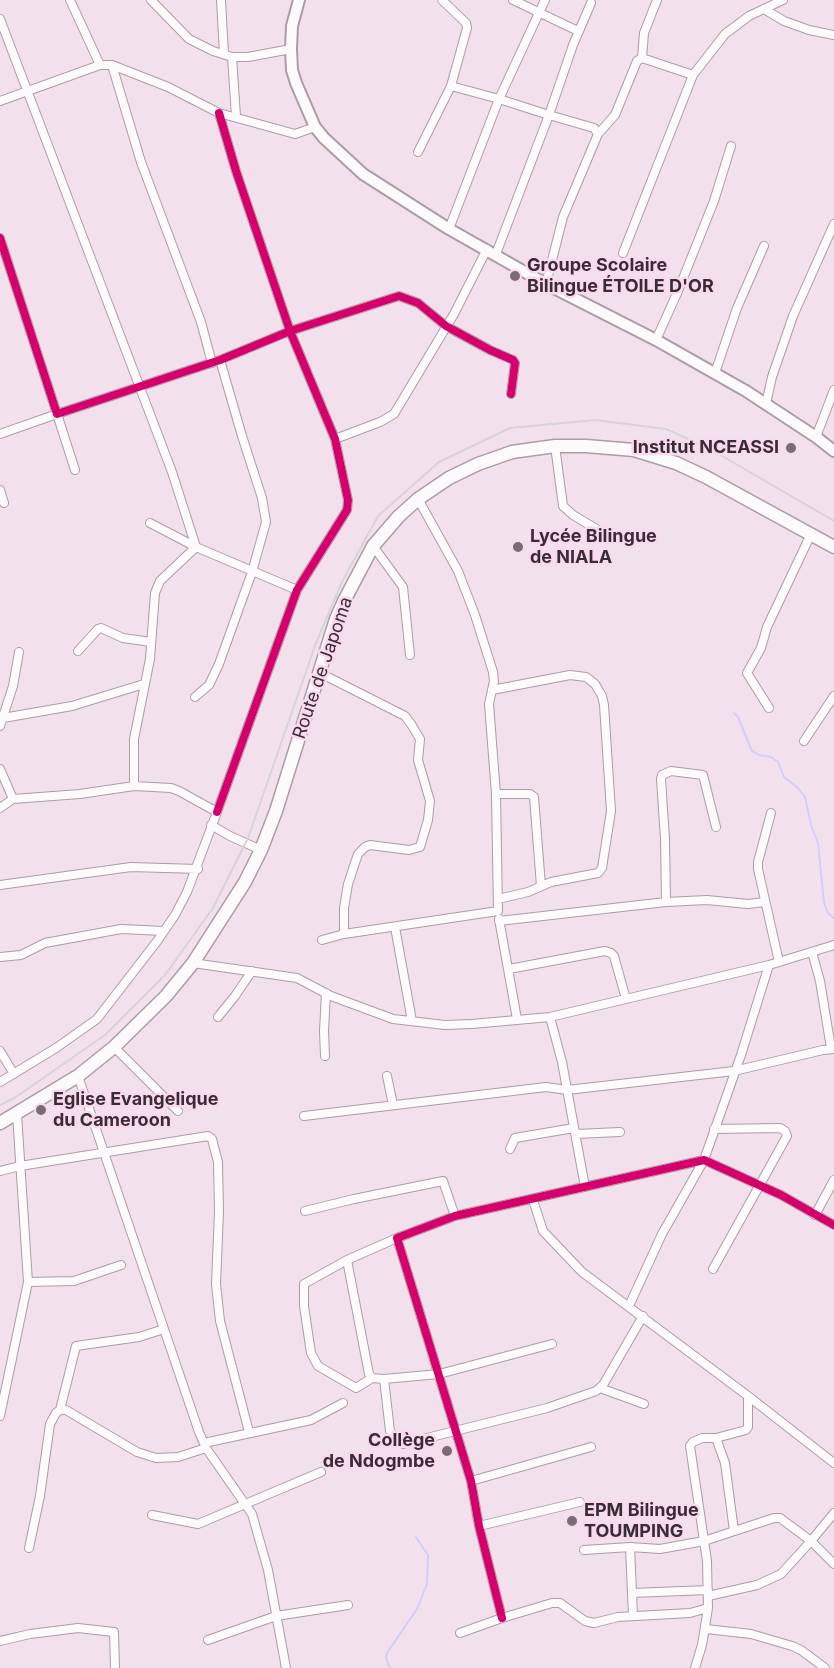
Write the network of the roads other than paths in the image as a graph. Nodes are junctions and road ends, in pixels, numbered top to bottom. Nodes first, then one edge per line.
1 (70, 0) edge
2 (150, 0) edge
3 (221, 0) edge
4 (299, 0) edge
5 (442, 0) edge
6 (513, 0) edge
7 (544, 0) edge
8 (657, 0) edge
9 (783, 0) edge
10 (591, 3) dead end
11 (764, 9) junction
12 (538, 13) junction
13 (0, 20) edge
14 (578, 31) junction
15 (834, 35) edge
16 (291, 49) junction
17 (228, 56) junction
18 (642, 58) junction
19 (99, 65) junction
20 (112, 65) junction
21 (693, 75) junction
22 (451, 86) junction
23 (26, 91) junction
24 (499, 99) junction
25 (0, 101) edge
26 (219, 113) junction
27 (549, 115) junction
28 (236, 116) junction
29 (315, 127) junction
30 (598, 134) junction
31 (731, 146) dead end
32 (418, 152) dead end
33 (834, 224) edge
34 (449, 229) junction
35 (0, 238) edge
36 (764, 246) dead end
37 (492, 252) junction
38 (624, 253) dead end
39 (546, 284) junction
40 (446, 326) junction
41 (290, 331) junction
42 (656, 340) junction
43 (220, 360) junction
44 (212, 363) junction
45 (715, 373) junction
46 (139, 388) junction
47 (834, 390) edge
48 (511, 394) dead end
49 (766, 404) junction
50 (57, 414) junction
51 (0, 434) edge
52 (816, 436) junction
53 (335, 439) junction
54 (555, 446) junction
55 (834, 451) edge
56 (75, 470) dead end
57 (0, 490) edge
58 (418, 499) junction
59 (4, 503) dead end
60 (150, 523) dead end
61 (598, 530) dead end
62 (811, 534) junction
63 (373, 546) junction
64 (196, 547) junction
65 (834, 547) edge
66 (252, 572) junction
67 (297, 590) junction
68 (151, 642) junction
69 (78, 651) dead end
70 (20, 652) dead end
71 (410, 655) dead end
72 (320, 673) junction
73 (144, 684) junction
74 (492, 690) junction
75 (834, 696) edge
76 (195, 697) dead end
77 (769, 708) dead end
78 (1, 722) edge
79 (804, 741) dead end
80 (0, 769) edge
81 (134, 786) junction
82 (496, 794) junction
83 (13, 799) junction
84 (0, 808) edge
85 (217, 812) junction
86 (771, 813) dead end
87 (211, 825) junction
88 (716, 827) dead end
89 (261, 850) junction
90 (198, 868) junction
91 (0, 885) edge
92 (541, 886) junction
93 (498, 899) junction
94 (666, 902) junction
95 (765, 902) junction
96 (498, 911) junction
97 (499, 921) junction
98 (395, 927) junction
99 (165, 931) junction
100 (344, 934) junction
101 (322, 939) dead end
102 (834, 945) edge
103 (812, 952) junction
104 (0, 957) edge
105 (779, 962) junction
106 (193, 963) junction
107 (769, 965) junction
108 (509, 969) junction
109 (252, 971) junction
110 (326, 993) junction
111 (626, 999) junction
112 (218, 1017) dead end
113 (550, 1017) junction
114 (518, 1018) junction
115 (412, 1021) junction
116 (114, 1047) junction
117 (833, 1049) edge
118 (0, 1051) edge
119 (325, 1056) dead end
120 (734, 1071) junction
121 (14, 1074) junction
122 (78, 1076) junction
123 (387, 1076) dead end
124 (0, 1082) edge
125 (567, 1090) junction
126 (393, 1105) junction
127 (178, 1111) dead end
128 (17, 1114) junction
129 (304, 1116) dead end
130 (0, 1123) edge
131 (714, 1129) junction
132 (575, 1131) junction
133 (620, 1132) dead end
134 (510, 1149) dead end
135 (103, 1153) junction
136 (704, 1160) junction
137 (20, 1166) junction
138 (0, 1171) edge
139 (834, 1180) edge
140 (759, 1184) junction
141 (585, 1188) junction
142 (533, 1200) junction
143 (304, 1211) dead end
144 (815, 1215) junction
145 (455, 1216) junction
146 (834, 1225) edge
147 (397, 1238) junction
148 (347, 1260) junction
149 (121, 1265) dead end
150 (713, 1269) dead end
151 (28, 1282) junction
152 (629, 1306) junction
153 (643, 1316) junction
154 (164, 1329) junction
155 (552, 1344) dead end
156 (439, 1374) junction
157 (372, 1378) junction
158 (384, 1379) junction
159 (600, 1388) junction
160 (748, 1396) junction
161 (343, 1403) dead end
162 (645, 1404) dead end
163 (60, 1410) junction
164 (0, 1416) edge
165 (456, 1431) junction
166 (249, 1432) junction
167 (716, 1438) junction
168 (205, 1445) junction
169 (591, 1447) dead end
170 (834, 1463) edge
171 (321, 1472) dead end
172 (471, 1481) junction
173 (580, 1502) dead end
174 (246, 1504) junction
175 (834, 1512) edge
176 (152, 1515) dead end
177 (479, 1526) junction
178 (734, 1531) junction
179 (704, 1541) junction
180 (812, 1541) junction
181 (630, 1547) junction
182 (28, 1548) dead end
183 (584, 1550) dead end
184 (834, 1564) edge
185 (632, 1593) junction
186 (708, 1593) junction
187 (348, 1605) dead end
188 (708, 1608) junction
189 (276, 1616) junction
190 (633, 1616) junction
191 (501, 1618) junction
192 (706, 1629) junction
193 (460, 1633) dead end
194 (208, 1640) dead end
195 (0, 1641) edge
196 (115, 1668) edge
197 (286, 1668) edge
198 (695, 1668) edge
199 (825, 1668) edge

1 - 19 street
2 - 17 street
3 - 17 street
4 - 16 main road
5 - 22 street
6 - 12 street
7 - 12 street
8 - 18 street
9 - 11 street
10 - 14 street
11 - 15 street
11 - 21 street
12 - 14 street
12 - 24 street
13 - 23 street
14 - 27 street
16 - 17 street
16 - 29 main road
17 - 28 street
18 - 21 street
18 - 30 street
19 - 20 street
19 - 23 street
20 - 26 street
20 - 44 street
21 - 38 street
22 - 24 street
22 - 32 street
23 - 25 street
23 - 46 street
24 - 27 street
24 - 34 street
26 - 28 street
26 - 41 street
27 - 30 street
27 - 37 street
28 - 29 street
29 - 34 main road
30 - 39 street
31 - 42 street
33 - 49 street
34 - 37 main road
35 - 50 street
36 - 45 street
37 - 39 main road
37 - 40 street
39 - 42 main road
40 - 41 street
40 - 48 street
40 - 53 street
41 - 43 street
41 - 53 street
42 - 45 main road
43 - 44 street
43 - 66 street
44 - 46 street
45 - 49 main road
46 - 50 street
46 - 64 street
47 - 52 street
49 - 52 main road
50 - 51 street
50 - 56 street
52 - 55 main road
53 - 67 street
54 - 58 main road, Route de Japoma
54 - 61 street
54 - 62 main road, Route de Japoma
57 - 59 street
58 - 63 main road, Route de Japoma
58 - 74 street
60 - 64 street
62 - 65 main road, Route de Japoma
62 - 77 street
63 - 71 street
63 - 72 main road, Route de Japoma
64 - 66 street
64 - 68 street
66 - 67 street
66 - 76 street
67 - 85 street
68 - 69 street
68 - 73 street
70 - 78 street
72 - 89 main road, Route de Japoma
72 - 100 street
73 - 78 street
73 - 81 street
74 - 82 street
74 - 92 street
75 - 79 street
80 - 83 street
81 - 83 street
81 - 85 street
82 - 92 street
82 - 93 street
83 - 84 street
85 - 87 street
86 - 95 street
87 - 89 street
87 - 90 street
88 - 94 street
89 - 106 main road, Route de Japoma
90 - 91 street
90 - 99 street
92 - 93 street
93 - 96 street
94 - 95 street
94 - 97 street
95 - 105 street
96 - 97 street
96 - 98 street
97 - 108 street
98 - 100 street
98 - 115 street
99 - 104 street
99 - 121 street
100 - 101 street
102 - 103 street
103 - 105 street
103 - 117 street
105 - 107 street
106 - 109 street
106 - 116 main road, Route de Japoma
107 - 111 street
107 - 120 street
108 - 111 street
108 - 114 street
109 - 110 street
109 - 112 street
110 - 115 street
110 - 119 street
111 - 113 street
113 - 114 street
113 - 125 street
114 - 115 street
116 - 122 main road, Route de Japoma
116 - 127 street
117 - 120 street
118 - 121 street
120 - 125 street
120 - 131 street
121 - 124 street
122 - 128 main road, Route de Japoma
122 - 135 street
123 - 126 street
125 - 126 street
125 - 132 street
126 - 129 street
128 - 130 main road, Route de Japoma
128 - 137 street
131 - 136 street
131 - 140 street
132 - 133 street
132 - 134 street
132 - 141 street
135 - 137 street
135 - 154 street
135 - 166 street
136 - 140 street
136 - 141 street
136 - 152 street
137 - 138 street
137 - 151 street
139 - 144 street
140 - 144 street
140 - 150 street
141 - 142 street
142 - 145 street
142 - 152 street
143 - 145 street
144 - 146 street
145 - 147 street
147 - 148 street
147 - 156 street
148 - 157 street
148 - 157 street
149 - 151 street
151 - 164 street
152 - 153 street
153 - 159 street
153 - 160 street
154 - 163 street
154 - 168 street
155 - 156 street
156 - 158 street
156 - 165 street
157 - 158 street
158 - 165 street
159 - 162 street
159 - 165 street
160 - 167 street
160 - 170 street
161 - 166 street
163 - 168 street
163 - 182 street
165 - 172 street
166 - 168 street
167 - 178 street
167 - 179 street
168 - 174 street
169 - 172 street
171 - 174 street
172 - 177 street
173 - 177 street
174 - 176 street
174 - 189 street
175 - 180 street
177 - 191 street
178 - 179 street
178 - 180 street
179 - 181 street
179 - 186 street
180 - 184 street
180 - 186 street
181 - 183 street
181 - 185 street
185 - 186 street
185 - 190 street
186 - 188 street
187 - 189 street
188 - 190 street
188 - 192 street
189 - 194 street
189 - 197 street
190 - 191 street
191 - 193 street
192 - 198 street
192 - 199 street
195 - 196 street

